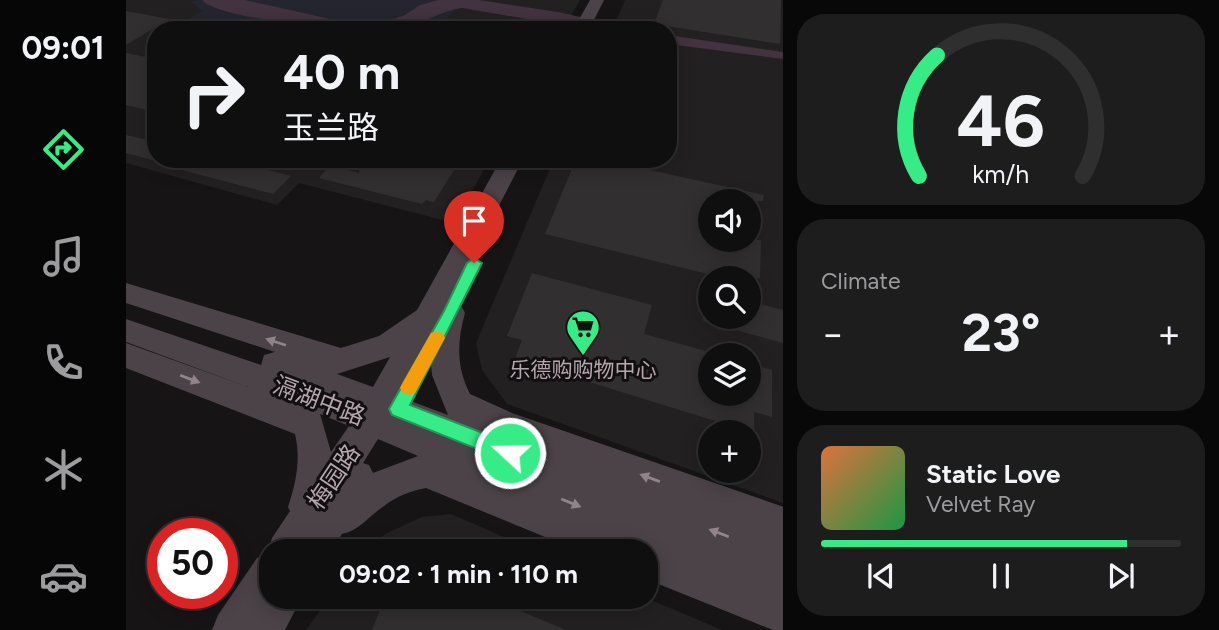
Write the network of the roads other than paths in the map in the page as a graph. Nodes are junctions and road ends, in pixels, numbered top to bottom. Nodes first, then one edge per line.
1 (597, 0) edge
2 (606, 0) edge
3 (589, 21) edge
4 (590, 21) edge
5 (508, 168) edge
6 (521, 168) edge
7 (126, 293) edge
8 (442, 310) junction
9 (126, 313) edge
10 (126, 330) edge
11 (126, 355) edge
12 (342, 361) junction
13 (276, 374) junction
14 (459, 404) junction
15 (385, 415) junction
16 (308, 424) junction
17 (520, 470) junction
18 (419, 474) junction
19 (783, 526) edge
20 (292, 539) edge
21 (299, 539) edge
22 (317, 539) edge
23 (326, 539) edge
24 (595, 539) edge
25 (783, 557) edge
26 (658, 565) edge
27 (783, 587) edge
28 (259, 595) edge
29 (267, 609) edge
30 (783, 614) edge
31 (233, 630) edge
32 (261, 630) edge

1 - 3 street
2 - 4 street
5 - 8 street
6 - 8 street
12 -> 7 street
8 - 12 street
8 - 14 street
8 - 15 street
9 - 13 street, 滆湖中路
10 - 13 street, 滆湖中路
11 -> 16 street
12 - 13 street
13 - 15 street, 滆湖中路
13 - 16 street
14 - 17 street
19 -> 14 street
15 - 17 street, 滆湖中路
15 - 21 street, 梅园路
15 - 22 street, 梅园路
16 - 20 street
17 - 18 street
25 -> 17 street, 滆湖中路
17 -> 27 street, 滆湖中路
18 - 23 street
18 - 24 street
26 - 30 street
28 - 31 street, 梅园路
29 - 32 street, 梅园路

